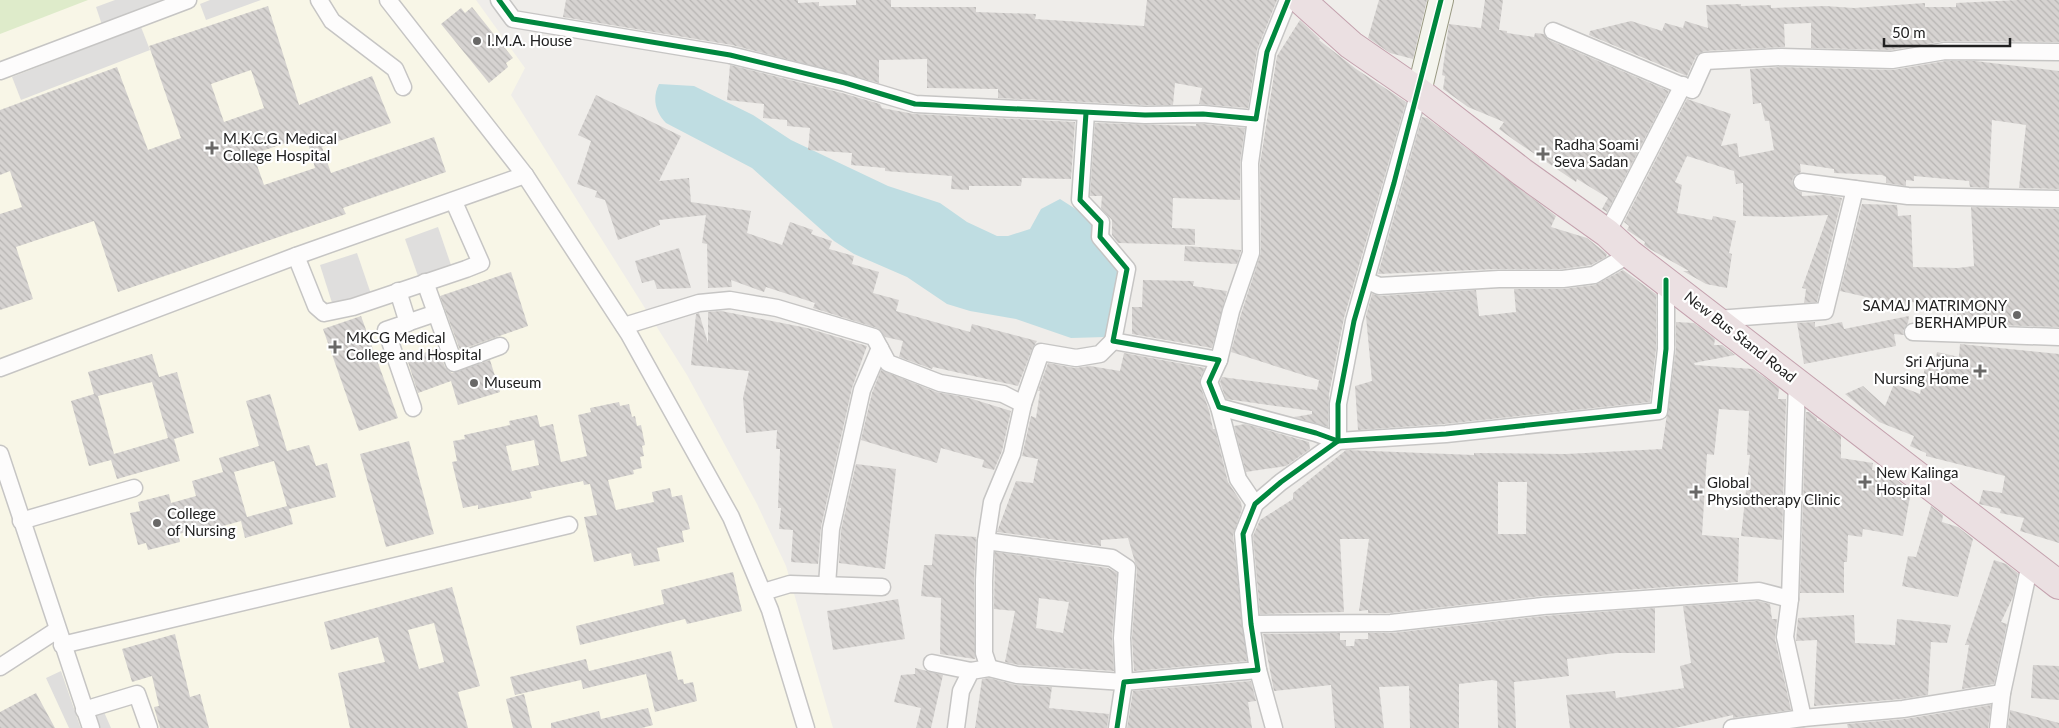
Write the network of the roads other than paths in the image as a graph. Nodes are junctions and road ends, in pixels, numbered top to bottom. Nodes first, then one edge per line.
1 (188, 0) edge
2 (319, 0) edge
3 (388, 0) edge
4 (499, 0) edge
5 (1288, 0) edge
6 (1301, 0) edge
7 (1441, 0) edge
8 (1553, 31) dead end
9 (2059, 52) edge
10 (0, 71) edge
11 (1683, 85) junction
12 (403, 87) dead end
13 (1419, 92) junction
14 (1086, 113) junction
15 (1256, 119) junction
16 (526, 176) junction
17 (1802, 182) dead end
18 (1855, 189) junction
19 (2059, 199) edge
20 (454, 202) junction
21 (1607, 234) junction
22 (1630, 254) junction
23 (296, 256) junction
24 (1366, 280) junction
25 (1666, 280) junction
26 (425, 282) junction
27 (398, 291) junction
28 (436, 313) junction
29 (1717, 319) junction
30 (408, 323) junction
31 (624, 326) junction
32 (1913, 332) dead end
33 (2059, 337) edge
34 (1113, 342) junction
35 (500, 346) dead end
36 (880, 348) junction
37 (1219, 360) junction
38 (0, 368) edge
39 (1797, 382) junction
40 (1023, 404) junction
41 (1219, 407) junction
42 (413, 408) dead end
43 (1338, 441) junction
44 (1, 464) edge
45 (134, 488) dead end
46 (1255, 504) junction
47 (21, 521) junction
48 (568, 525) dead end
49 (986, 540) junction
50 (2030, 564) junction
51 (827, 585) junction
52 (2059, 586) edge
53 (882, 587) dead end
54 (763, 592) junction
55 (1790, 599) junction
56 (1251, 624) junction
57 (60, 638) junction
58 (932, 663) dead end
59 (0, 667) edge
60 (989, 668) junction
61 (1258, 670) junction
62 (971, 671) junction
63 (1124, 682) junction
64 (2002, 693) junction
65 (84, 710) junction
66 (1803, 718) junction
67 (91, 728) edge
68 (150, 728) edge
69 (806, 728) edge
70 (956, 728) edge
71 (1117, 728) edge
72 (1274, 728) edge
73 (1732, 728) edge
74 (1998, 728) edge

1 - 10 street
2 - 12 street
3 - 16 street
4 - 14 street
5 - 15 street
6 - 13 highway, New Bus Stand Road
7 - 13 street
8 - 11 street
9 - 11 street
11 - 21 street
13 - 21 highway, New Bus Stand Road
13 - 24 street
14 - 15 street
14 - 34 street
15 - 37 street
16 - 20 street
16 - 31 street
17 - 18 street
18 - 19 street
18 - 29 street
20 - 23 street
20 - 26 street
21 - 22 highway, New Bus Stand Road
22 - 24 street
22 - 25 highway, New Bus Stand Road
23 - 27 street
23 - 38 street
24 - 43 street
25 - 29 highway, New Bus Stand Road
25 - 43 street
26 - 27 street
26 - 28 street
27 - 30 street
28 - 30 street
28 - 35 street
29 - 39 highway, New Bus Stand Road
30 - 42 street
31 - 36 street
31 - 54 street
32 - 33 street
34 - 37 street
34 - 40 street
36 - 40 street
36 - 51 street
37 - 41 street
39 - 50 highway, New Bus Stand Road
39 - 55 street
40 - 49 street
41 - 43 street
41 - 46 street
43 - 46 street
44 - 47 street
45 - 47 street
46 - 56 street
47 - 57 street
48 - 57 street
49 - 60 street
49 - 63 street
50 - 52 highway, New Bus Stand Road
50 - 64 street
51 - 53 street
51 - 54 street
54 - 69 street
55 - 56 street
55 - 66 street
56 - 61 street
57 - 59 street
57 - 65 street
58 - 62 street
60 - 62 street
60 - 63 street
61 - 63 street
61 - 72 street
62 - 70 street
63 - 71 street
64 - 66 street
64 - 74 street
65 - 67 street
65 - 68 street
66 - 73 street

